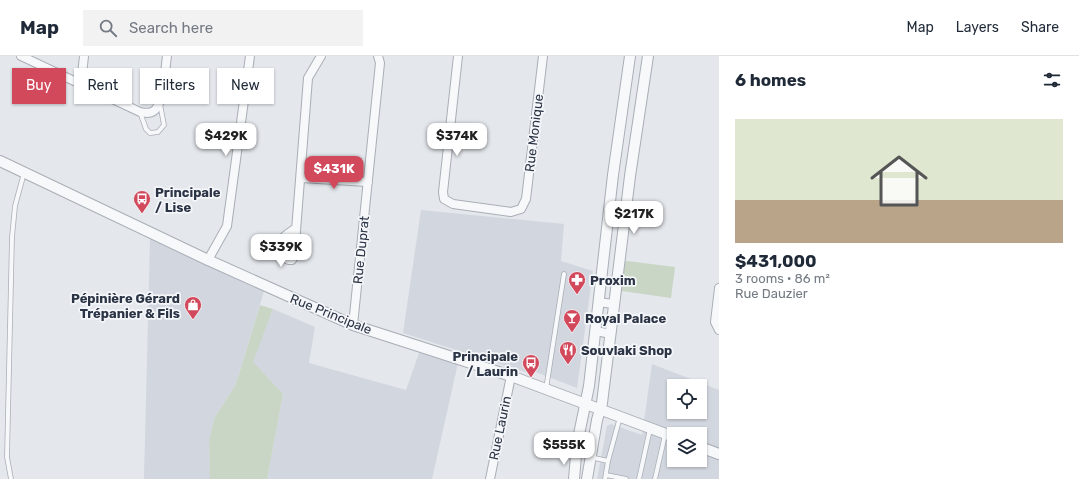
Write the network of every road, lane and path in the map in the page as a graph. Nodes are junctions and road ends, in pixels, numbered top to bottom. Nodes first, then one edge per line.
1 (21, 56) edge
2 (84, 56) edge
3 (167, 56) edge
4 (250, 56) edge
5 (321, 56) edge
6 (378, 56) edge
7 (458, 56) edge
8 (543, 56) edge
9 (630, 56) edge
10 (648, 56) edge
11 (83, 68) edge
12 (165, 68) edge
13 (74, 81) edge
14 (123, 104) edge
15 (159, 104) edge
16 (160, 104) edge
17 (140, 112) junction
18 (0, 161) edge
19 (24, 173) junction
20 (301, 178) junction
21 (368, 182) junction
22 (296, 228) dead end
23 (208, 260) junction
24 (564, 274) dead end
25 (719, 288) edge
26 (598, 302) junction
27 (613, 304) junction
28 (353, 325) junction
29 (719, 330) edge
30 (596, 331) junction
31 (611, 334) junction
32 (511, 376) junction
33 (546, 390) junction
34 (586, 404) junction
35 (600, 409) junction
36 (620, 417) junction
37 (650, 428) junction
38 (667, 434) edge
39 (667, 443) edge
40 (707, 450) edge
41 (719, 454) edge
42 (590, 457) junction
43 (608, 461) junction
44 (605, 477) edge
45 (11, 479) edge
46 (490, 479) edge
47 (574, 479) edge
48 (587, 479) edge
49 (626, 479) edge
50 (639, 479) edge
51 (654, 479) edge

1 - 13 street
2 - 11 street
3 - 12 street
4 - 23 street
5 - 20 street
6 - 21 street, Rue Duprat
7 - 8 street, Rue Monique
9 - 26 street
10 - 27 street
14 - 17 street
15 - 17 street
16 - 17 lane
18 - 19 street, Rue Principale
19 - 23 street, Rue Principale
19 - 45 lane
20 - 21 street
20 - 22 street
21 - 28 street, Rue Duprat
23 - 28 street, Rue Principale
24 - 33 lane
25 - 29 street
26 - 27 street
26 - 30 street
27 - 31 street
28 - 32 street, Rue Principale
30 - 31 street
30 - 34 street
31 - 35 street
32 - 33 street, Rue Principale
32 - 46 street, Rue Laurin
33 - 34 street, Rue Principale
34 - 35 street, Rue Principale
34 - 47 street
35 - 36 street, Rue Principale
35 - 42 street
36 - 37 street, Rue Principale
36 - 43 lane
37 - 38 street, Rue Principale
37 - 50 lane
39 - 51 lane
40 - 41 street
42 - 43 lane
42 - 48 street
43 - 44 lane
44 - 49 lane

